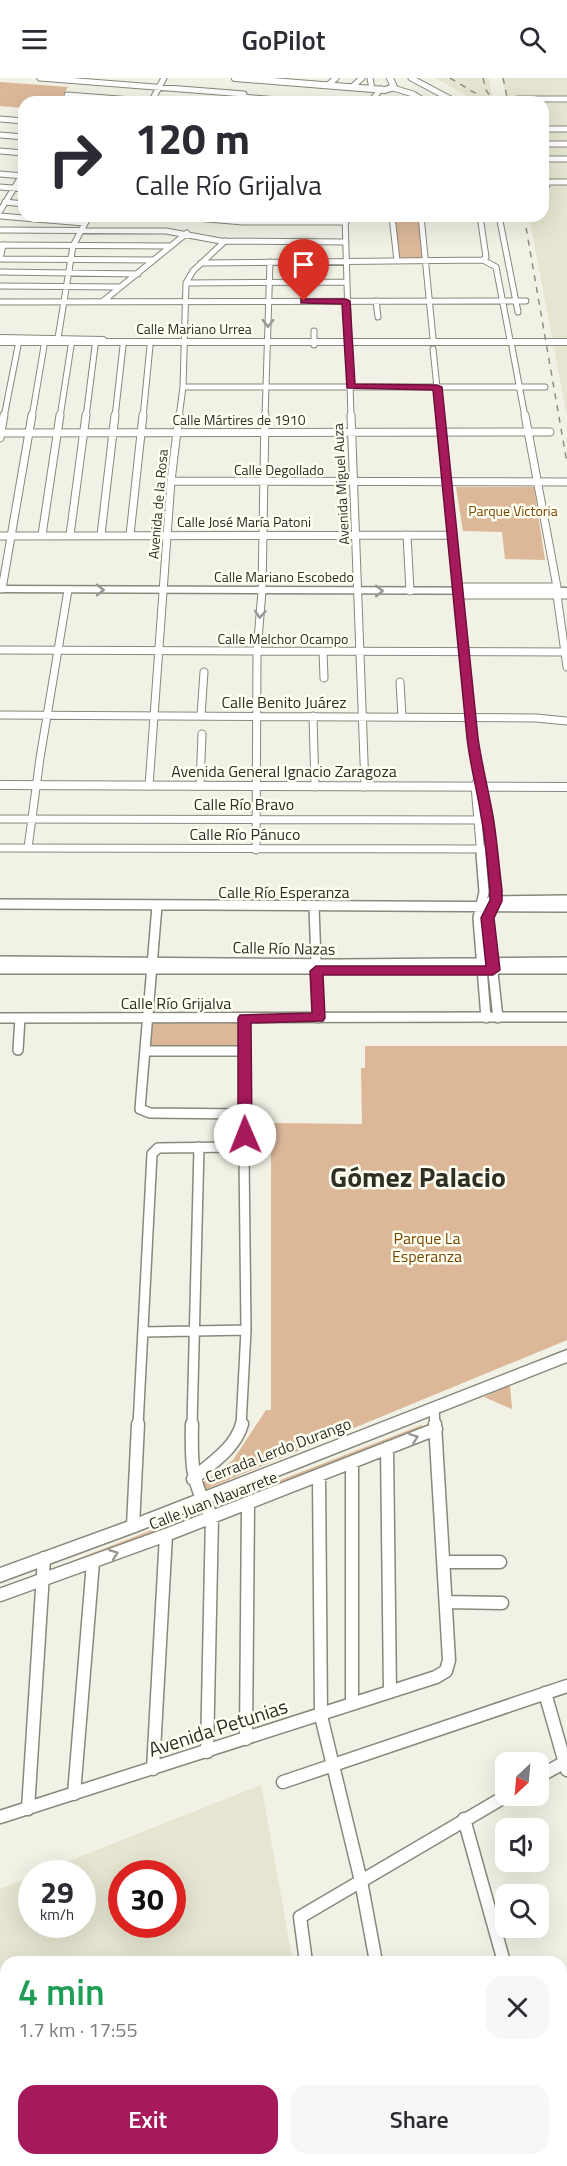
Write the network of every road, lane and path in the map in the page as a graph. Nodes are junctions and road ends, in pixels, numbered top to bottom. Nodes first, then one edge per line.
1 (40, 78) edge
2 (164, 78) edge
3 (236, 78) edge
4 (336, 78) edge
5 (362, 78) edge
6 (370, 78) edge
7 (390, 78) edge
8 (411, 78) edge
9 (77, 79) edge
10 (251, 79) edge
11 (328, 86) junction
12 (159, 87) junction
13 (352, 87) junction
14 (393, 88) junction
15 (372, 89) junction
16 (381, 89) junction
17 (431, 90) junction
18 (412, 94) junction
19 (67, 95) joint
20 (79, 96) edge
21 (154, 96) edge
22 (227, 96) edge
23 (243, 96) edge
24 (375, 96) edge
25 (416, 96) edge
26 (444, 96) edge
27 (567, 99) edge
28 (549, 100) edge
29 (0, 119) edge
30 (18, 120) edge
31 (549, 129) edge
32 (567, 129) edge
33 (0, 135) edge
34 (18, 136) edge
35 (549, 144) edge
36 (567, 144) edge
37 (3, 152) edge
38 (18, 153) edge
39 (549, 159) edge
40 (567, 159) edge
41 (0, 160) edge
42 (0, 174) edge
43 (18, 175) edge
44 (18, 182) edge
45 (567, 182) edge
46 (549, 184) edge
47 (0, 187) edge
48 (13, 188) junction
49 (18, 188) edge
50 (4, 199) edge
51 (0, 211) edge
52 (0, 216) edge
53 (18, 218) edge
54 (72, 222) edge
55 (242, 222) edge
56 (346, 222) edge
57 (393, 222) edge
58 (423, 222) edge
59 (481, 222) edge
60 (500, 222) edge
61 (84, 223) joint
62 (0, 230) edge
63 (79, 231) junction
64 (187, 233) junction
65 (225, 241) junction
66 (237, 241) junction
67 (266, 242) junction
68 (346, 242) junction
69 (2, 245) edge
70 (73, 246) junction
71 (171, 246) junction
72 (0, 259) edge
73 (71, 259) junction
74 (154, 260) junction
75 (483, 260) junction
76 (397, 261) junction
77 (426, 261) junction
78 (267, 262) junction
79 (346, 262) junction
80 (201, 263) junction
81 (0, 272) edge
82 (69, 272) junction
83 (138, 274) junction
84 (270, 282) junction
85 (346, 282) junction
86 (186, 283) junction
87 (0, 286) edge
88 (66, 286) junction
89 (120, 287) junction
90 (457, 289) dead end
91 (268, 301) junction
92 (346, 301) junction
93 (376, 301) junction
94 (428, 301) junction
95 (459, 301) junction
96 (503, 301) junction
97 (514, 301) junction
98 (526, 301) dead end
99 (0, 302) edge
100 (63, 302) junction
101 (102, 302) junction
102 (184, 302) junction
103 (518, 312) dead end
104 (378, 317) dead end
105 (314, 331) dead end
106 (58, 338) junction
107 (433, 338) dead end
108 (510, 340) dead end
109 (0, 342) edge
110 (112, 342) junction
111 (567, 343) edge
112 (185, 344) junction
113 (268, 344) junction
114 (314, 344) junction
115 (348, 344) junction
116 (18, 346) junction
117 (44, 346) junction
118 (70, 346) junction
119 (96, 346) junction
120 (123, 346) junction
121 (150, 346) junction
122 (512, 348) dead end
123 (433, 349) dead end
124 (265, 386) junction
125 (351, 386) junction
126 (183, 387) junction
127 (437, 387) junction
128 (520, 387) junction
129 (545, 387) dead end
130 (176, 432) junction
131 (264, 432) junction
132 (352, 432) junction
133 (441, 432) junction
134 (527, 432) junction
135 (550, 432) dead end
136 (29, 433) junction
137 (85, 433) junction
138 (113, 433) junction
139 (141, 433) junction
140 (57, 434) junction
141 (0, 435) edge
142 (171, 481) junction
143 (262, 482) junction
144 (355, 482) junction
145 (447, 482) junction
146 (538, 483) junction
147 (567, 483) edge
148 (168, 534) junction
149 (262, 534) junction
150 (70, 535) junction
151 (101, 535) junction
152 (130, 535) junction
153 (357, 535) junction
154 (407, 535) junction
155 (452, 535) junction
156 (0, 536) edge
157 (11, 536) junction
158 (42, 536) junction
159 (1, 589) edge
160 (68, 590) junction
161 (162, 590) junction
162 (262, 591) junction
163 (359, 591) junction
164 (410, 591) junction
165 (459, 591) junction
166 (562, 592) edge
167 (0, 650) edge
168 (58, 650) junction
169 (158, 651) junction
170 (323, 651) junction
171 (360, 651) junction
172 (465, 651) junction
173 (257, 652) junction
174 (566, 652) edge
175 (567, 667) edge
176 (204, 672) dead end
177 (324, 678) dead end
178 (400, 682) dead end
179 (0, 715) edge
180 (48, 715) junction
181 (153, 716) junction
182 (201, 716) junction
183 (257, 716) junction
184 (314, 716) junction
185 (362, 716) junction
186 (402, 717) junction
187 (470, 718) junction
188 (567, 721) edge
189 (202, 734) dead end
190 (478, 784) junction
191 (0, 785) edge
192 (36, 785) junction
193 (149, 786) junction
194 (200, 786) junction
195 (258, 786) junction
196 (315, 786) junction
197 (365, 787) junction
198 (567, 787) edge
199 (0, 819) edge
200 (32, 819) junction
201 (257, 819) junction
202 (477, 820) junction
203 (488, 820) junction
204 (0, 848) edge
205 (28, 848) junction
206 (480, 849) junction
207 (491, 849) junction
208 (256, 850) junction
209 (567, 900) edge
210 (0, 904) edge
211 (481, 905) junction
212 (493, 905) junction
213 (157, 906) junction
214 (314, 907) junction
215 (567, 907) edge
216 (0, 961) edge
217 (567, 962) edge
218 (152, 965) junction
219 (316, 967) junction
220 (481, 967) junction
221 (493, 967) junction
222 (0, 969) edge
223 (567, 969) edge
224 (567, 1017) edge
225 (0, 1018) edge
226 (20, 1018) junction
227 (147, 1018) junction
228 (245, 1018) junction
229 (318, 1018) junction
230 (486, 1018) junction
231 (498, 1018) junction
232 (18, 1050) dead end
233 (145, 1051) junction
234 (245, 1051) junction
235 (245, 1114) junction
236 (245, 1135) dead end
237 (199, 1147) junction
238 (246, 1330) junction
239 (143, 1332) junction
240 (193, 1332) junction
241 (567, 1356) edge
242 (435, 1408) junction
243 (436, 1429) junction
244 (387, 1448) junction
245 (352, 1462) junction
246 (319, 1475) junction
247 (193, 1479) junction
248 (201, 1499) junction
249 (248, 1503) junction
250 (212, 1517) junction
251 (133, 1526) junction
252 (166, 1535) junction
253 (44, 1558) junction
254 (93, 1562) junction
255 (444, 1562) junction
256 (500, 1562) dead end
257 (0, 1575) edge
258 (44, 1580) junction
259 (0, 1595) edge
260 (446, 1602) junction
261 (502, 1603) dead end
262 (567, 1686) edge
263 (390, 1692) junction
264 (545, 1694) junction
265 (352, 1704) junction
266 (321, 1716) junction
267 (246, 1739) junction
268 (207, 1752) junction
269 (332, 1765) junction
270 (566, 1766) edge
271 (153, 1769) junction
272 (549, 1773) edge
273 (283, 1782) dead end
274 (74, 1794) junction
275 (495, 1802) edge
276 (28, 1809) junction
277 (0, 1817) edge
278 (464, 1819) junction
279 (361, 1881) junction
280 (305, 1956) edge
281 (375, 1956) edge
282 (502, 1956) edge

1 - 9 street
2 - 12 street
3 - 10 street
4 - 11 street
5 - 13 street
6 - 15 street
7 - 14 street
8 - 17 street
9 - 12 street
9 - 19 street
10 - 11 street
10 - 23 street
11 - 13 street
12 - 21 street
12 - 22 street
13 - 15 street
14 - 16 street
14 - 18 street
15 - 16 street
16 - 24 street
17 - 18 street
17 - 26 street
18 - 25 street
19 - 20 street
27 - 28 street
29 - 30 street
31 - 32 street
33 - 34 street
35 - 36 street
37 - 38 street
37 - 41 street
39 - 40 street
42 - 43 street
44 - 48 street
45 - 46 street
47 - 48 street
48 - 49 street
48 - 50 street
50 - 51 street
52 - 53 street
54 - 61 street
55 - 66 street
56 - 68 street, Avenida Miguel Auza
57 - 76 street
58 - 77 street
59 - 75 street
60 - 97 street
61 - 63 street
62 - 63 street
63 - 64 street
63 - 70 street
64 - 65 street
64 - 71 street
65 - 66 street
65 - 80 street
66 - 67 street
67 - 68 street
67 - 78 street
68 - 79 street, Avenida Miguel Auza
69 - 70 street
69 - 72 street
70 - 71 street
70 - 73 street
71 - 74 street
72 - 73 street
73 - 74 street
73 - 82 street
74 - 83 street
75 - 77 street
75 - 96 street
76 - 77 street
76 - 79 street
77 - 94 street
78 - 79 street
78 - 80 street
78 - 84 street
79 - 85 street, Avenida Miguel Auza
80 - 86 street
81 - 82 street
82 - 83 street
82 - 88 street
83 - 89 street
84 - 85 street
84 - 86 street
84 - 91 street
85 - 92 street, Avenida Miguel Auza
86 - 102 street, Avenida de la Rosa
87 - 88 street
88 - 89 street
88 - 100 street
89 - 101 street
90 - 95 street
91 - 92 street
91 - 102 street
91 -> 113 street
92 - 93 street
92 - 115 street, Avenida Miguel Auza
93 - 94 street
93 - 104 street
94 - 95 street
94 - 107 street
95 - 96 street
96 - 97 street
96 - 108 street
97 - 98 street
97 - 103 street
99 - 100 street
100 - 101 street
100 - 106 street
101 - 102 street
102 - 112 street, Avenida de la Rosa
105 - 114 street
106 - 109 street
106 - 110 street
109 - 110 main road, Calle Mariano Urrea
109 - 116 main road, Calle Mariano Urrea
110 - 112 main road, Calle Mariano Urrea
111 - 115 main road, Calle Mariano Urrea
112 - 113 main road, Calle Mariano Urrea
112 - 121 main road, Calle Mariano Urrea
112 - 126 street, Avenida de la Rosa
113 - 114 main road, Calle Mariano Urrea
113 - 124 street
114 - 115 main road, Calle Mariano Urrea
115 - 125 street, Avenida Miguel Auza
116 - 117 main road, Calle Mariano Urrea
116 - 141 street
117 - 118 main road, Calle Mariano Urrea
117 - 136 street
118 - 119 main road, Calle Mariano Urrea
118 - 140 street
119 - 120 main road, Calle Mariano Urrea
119 - 137 street
120 - 121 main road, Calle Mariano Urrea
120 - 138 street
121 - 139 street
122 - 128 street
123 - 127 street
124 - 125 street
124 - 126 street
124 - 131 street
125 - 127 street
125 - 132 street, Avenida Miguel Auza
126 - 130 street, Avenida de la Rosa
127 - 128 street
127 - 133 street
128 - 129 street
128 - 134 street
130 - 131 street, Calle Mártires de 1910
130 - 139 street, Calle Mártires de 1910
130 - 142 street, Avenida de la Rosa
131 - 132 street, Calle Mártires de 1910
131 - 143 street
132 - 133 street, Calle Mártires de 1910
132 - 144 street, Avenida Miguel Auza
133 - 134 street, Calle Mártires de 1910
133 - 145 street
134 - 135 street, Calle Mártires de 1910
134 - 146 street
136 - 140 street, Calle Mártires de 1910
136 - 141 street, Calle Mártires de 1910
136 - 157 street
137 - 138 street, Calle Mártires de 1910
137 - 140 street, Calle Mártires de 1910
137 - 150 street
138 - 139 street, Calle Mártires de 1910
138 - 151 street
139 - 152 street
140 - 158 street
142 - 143 street, Calle Degollado
142 - 148 street, Avenida de la Rosa
143 - 144 street, Calle Degollado
143 - 149 street
144 - 145 street, Calle Degollado
144 - 153 street, Avenida Miguel Auza
145 - 146 street, Calle Degollado
145 - 155 street
146 - 147 street, Calle Degollado
146 - 166 street
148 - 149 street, Calle José María Patoni
148 - 152 street, Calle José María Patoni
148 - 161 street, Avenida de la Rosa
149 - 153 street, Calle José María Patoni
149 - 162 street
150 - 151 street, Calle José María Patoni
150 - 158 street, Calle José María Patoni
151 - 152 street, Calle José María Patoni
153 - 154 street, Calle José María Patoni
153 - 163 street, Avenida Miguel Auza
154 - 155 street, Calle José María Patoni
154 - 164 street
155 - 165 street
156 - 157 street, Calle José María Patoni
157 - 158 street, Calle José María Patoni
157 - 159 street
159 - 160 main road, Calle Mariano Escobedo
160 -> 161 main road, Calle Mariano Escobedo
160 - 168 street
161 - 162 main road, Calle Mariano Escobedo
161 - 169 street, Avenida de la Rosa
162 - 163 main road, Calle Mariano Escobedo
162 -> 173 street
163 -> 164 main road, Calle Mariano Escobedo
163 - 171 street, Avenida Miguel Auza
164 - 165 main road, Calle Mariano Escobedo
165 - 166 main road, Calle Mariano Escobedo
165 - 172 street
166 - 174 street
167 - 168 street, Calle Melchor Ocampo
168 - 169 street, Calle Melchor Ocampo
168 - 180 street
169 - 173 street, Calle Melchor Ocampo
169 - 181 street, Avenida de la Rosa
170 - 171 street, Calle Melchor Ocampo
170 - 173 street, Calle Melchor Ocampo
170 - 177 street
171 - 172 street, Calle Melchor Ocampo
171 - 185 street, Avenida Miguel Auza
172 - 174 street, Calle Melchor Ocampo
172 - 187 street
173 - 183 street
174 - 175 street
176 - 182 street
178 - 186 street
179 - 180 street, Calle Benito Juárez
180 - 181 street, Calle Benito Juárez
180 - 192 street
181 - 182 street, Calle Benito Juárez
181 - 193 street, Avenida de la Rosa
182 - 183 street, Calle Benito Juárez
183 - 184 street, Calle Benito Juárez
183 - 195 street
184 - 185 street, Calle Benito Juárez
184 - 196 street
185 - 186 street, Calle Benito Juárez
185 - 197 street, Avenida Miguel Auza
186 - 187 street, Calle Benito Juárez
187 - 188 street, Calle Benito Juárez
187 - 190 street
189 - 194 street
190 - 197 street, Avenida General Ignacio Zaragoza
190 - 198 street, Avenida General Ignacio Zaragoza
190 - 202 street
190 - 203 street
191 - 192 street, Avenida General Ignacio Zaragoza
192 - 193 street, Avenida General Ignacio Zaragoza
192 - 200 street
193 - 194 street, Avenida General Ignacio Zaragoza
194 - 195 street, Avenida General Ignacio Zaragoza
195 - 196 street, Avenida General Ignacio Zaragoza
195 - 201 street
196 - 197 street, Avenida General Ignacio Zaragoza
199 - 200 street, Calle Río Bravo
200 - 201 street, Calle Río Bravo
200 - 205 street
201 - 202 street, Calle Río Bravo
201 - 208 street
202 - 203 street, Calle Río Bravo
202 - 206 street
203 - 207 street
204 - 205 street, Calle Río Pánuco
205 - 208 street, Calle Río Pánuco
206 - 207 street, Calle Río Pánuco
206 - 208 street, Calle Río Pánuco
206 - 211 street
207 - 212 street
209 - 212 street, Calle Río Esperanza
210 - 213 street, Calle Río Esperanza
211 - 212 street, Calle Río Esperanza
211 - 214 street, Calle Río Esperanza
211 - 220 street
212 - 215 street, Calle Río Esperanza
212 - 221 street
213 - 214 street, Calle Río Esperanza
213 - 218 street
214 - 219 street
216 - 218 street, Calle Río Nazas
217 - 221 street, Calle Río Nazas
218 - 219 street, Calle Río Nazas
218 - 222 street, Calle Río Nazas
218 - 227 street
219 - 220 street, Calle Río Nazas
219 - 229 street
220 - 221 street, Calle Río Nazas
220 - 230 street
221 - 223 street, Calle Río Nazas
221 - 231 street
224 - 231 street, Calle Río Grijalva
225 - 226 street, Calle Río Grijalva
226 - 227 street, Calle Río Grijalva
226 - 232 street
227 - 228 street, Calle Río Grijalva
227 - 233 street
228 - 229 street, Calle Río Grijalva
228 - 234 street
229 - 230 street, Calle Río Grijalva
230 - 231 street, Calle Río Grijalva
233 - 234 street
233 - 235 street
234 - 235 street
235 - 236 street
237 - 238 street
237 - 239 street
237 - 240 street
238 - 240 street
238 - 247 street
239 - 240 street
239 - 251 street
240 - 247 street
241 - 242 main road, Cerrada Lerdo Durango
242 - 243 street
242 - 248 main road, Cerrada Lerdo Durango
244 -> 243 street, Calle Juan Navarrete
243 - 255 street
244 - 245 street, Calle Juan Navarrete
244 - 263 street
245 - 246 street, Calle Juan Navarrete
245 - 265 street
246 - 249 street, Calle Juan Navarrete
246 - 266 street
247 - 248 street
248 - 250 street
248 - 251 main road, Cerrada Lerdo Durango
249 - 250 street, Calle Juan Navarrete
249 - 267 street
250 - 252 street, Calle Juan Navarrete
250 - 268 street
251 - 253 main road, Cerrada Lerdo Durango
254 -> 252 street, Calle Juan Navarrete
252 - 271 street
253 - 257 main road, Cerrada Lerdo Durango
253 - 258 street
254 - 258 street, Calle Juan Navarrete
254 - 274 street
255 - 256 street
255 - 260 street
258 - 259 street, Calle Juan Navarrete
258 - 276 street
260 - 261 street
260 - 263 street, Avenida Petunias
262 - 264 street
263 - 265 street, Avenida Petunias
264 - 269 street
264 - 270 street
265 - 266 street, Avenida Petunias
266 - 267 street, Avenida Petunias
266 - 269 street
267 - 268 street, Avenida Petunias
268 - 271 street, Avenida Petunias
269 - 273 street
269 - 279 street
270 - 272 street
271 - 274 street, Avenida Petunias
274 - 276 street, Avenida Petunias
275 - 278 street
276 - 277 street, Avenida Petunias
278 - 279 street
278 - 282 street
279 - 280 street
279 - 281 street

